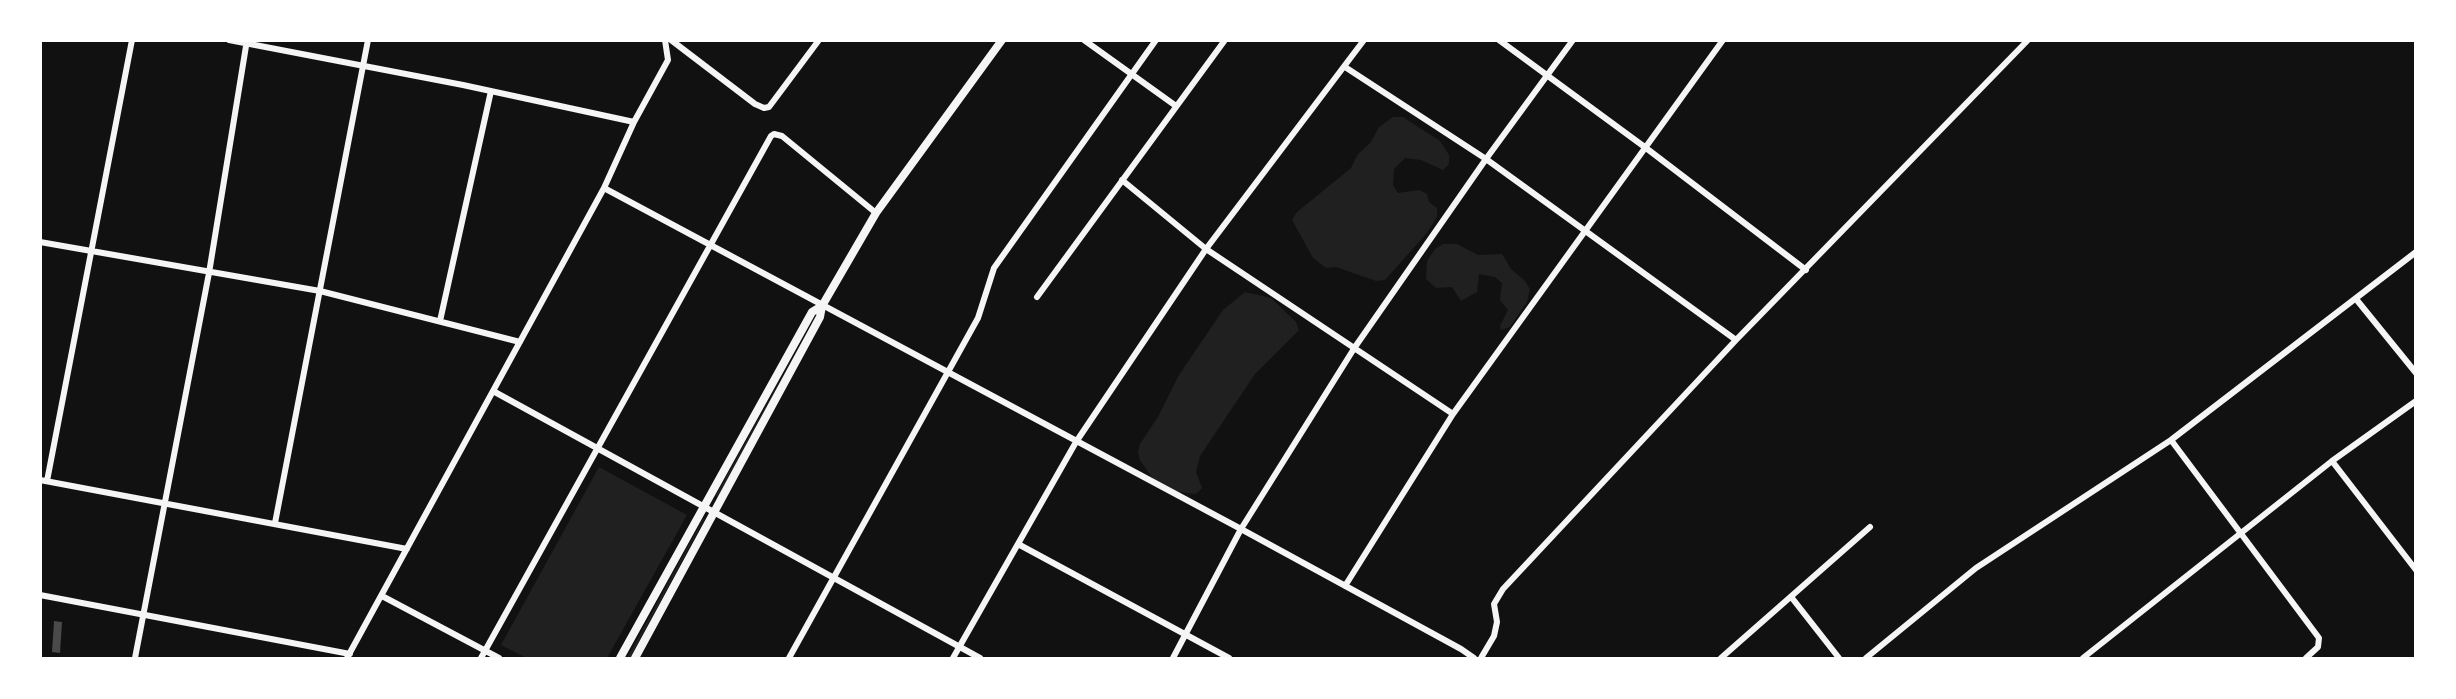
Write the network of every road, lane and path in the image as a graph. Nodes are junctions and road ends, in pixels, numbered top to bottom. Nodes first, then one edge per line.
1 (132, 40) edge
2 (229, 40) edge
3 (369, 40) edge
4 (665, 40) edge
5 (671, 40) edge
6 (819, 40) edge
7 (1002, 40) edge
8 (1084, 40) edge
9 (1156, 40) edge
10 (1225, 40) edge
11 (1364, 40) edge
12 (1499, 40) edge
13 (1573, 40) edge
14 (1723, 40) edge
15 (2028, 40) edge
16 (246, 42) edge
17 (364, 66) junction
18 (1345, 67) junction
19 (1131, 74) junction
20 (1546, 76) junction
21 (491, 91) junction
22 (1176, 106) junction
23 (634, 122) junction
24 (1646, 148) junction
25 (1486, 159) junction
26 (1122, 180) junction
27 (604, 188) junction
28 (876, 213) junction
29 (1587, 231) junction
30 (40, 242) edge
31 (710, 245) junction
32 (1206, 249) junction
33 (2415, 252) edge
34 (90, 253) junction
35 (1806, 270) junction
36 (209, 273) junction
37 (320, 291) junction
38 (1037, 297) dead end
39 (2356, 299) junction
40 (822, 306) junction
41 (440, 321) junction
42 (1737, 340) junction
43 (520, 342) junction
44 (1355, 347) junction
45 (947, 372) junction
46 (2415, 373) edge
47 (493, 391) junction
48 (2415, 401) edge
49 (1453, 414) junction
50 (2171, 440) junction
51 (1076, 442) junction
52 (597, 448) junction
53 (2332, 461) junction
54 (44, 480) edge
55 (163, 503) junction
56 (704, 507) junction
57 (716, 513) junction
58 (275, 523) junction
59 (1870, 527) dead end
60 (1241, 529) junction
61 (2239, 533) junction
62 (1018, 544) junction
63 (407, 549) junction
64 (2415, 570) edge
65 (833, 578) junction
66 (1345, 586) junction
67 (40, 595) edge
68 (382, 596) junction
69 (1792, 598) junction
70 (143, 615) junction
71 (1186, 635) junction
72 (959, 647) junction
73 (485, 651) junction
74 (349, 656) edge
75 (135, 658) edge
76 (481, 658) edge
77 (499, 658) edge
78 (620, 658) edge
79 (635, 658) edge
80 (789, 658) edge
81 (953, 658) edge
82 (981, 658) edge
83 (1173, 658) edge
84 (1229, 658) edge
85 (1474, 658) edge
86 (1481, 658) edge
87 (1721, 658) edge
88 (1839, 658) edge
89 (1866, 658) edge
90 (2083, 658) edge
91 (2306, 658) edge

1 - 34 street
2 - 16 street
3 - 17 street
4 - 23 street
5 - 6 street
7 - 28 street
8 - 19 street
9 - 19 street
10 - 22 street
11 - 18 street
12 - 20 street
13 - 20 street
14 - 24 street
15 - 35 street
16 - 17 street
16 - 36 street
17 - 21 street
17 - 37 street
18 - 25 street
18 - 32 street
19 - 22 street
19 - 45 street
20 - 24 street
20 - 25 street
21 - 23 street
21 - 41 street
22 - 26 street
23 - 27 street
24 - 29 street
24 - 35 street
25 - 29 street
25 - 44 street
26 - 32 street
26 - 38 street
27 - 31 street
27 - 43 street
28 - 31 street
28 - 40 street
29 - 42 street
29 - 49 street
30 - 34 street
31 - 40 street
31 - 52 street
32 - 44 street
32 - 51 street
33 - 39 street
34 - 36 street
34 - 54 street
35 - 42 street
36 - 37 street
36 - 55 street
37 - 41 street
37 - 58 street
39 - 46 street
39 - 50 street
40 - 45 street
40 - 56 street
40 - 57 street
41 - 43 street
42 - 86 street
43 - 47 street
44 - 49 street
44 - 60 street
45 - 51 street
45 - 65 street
47 - 52 street
47 - 63 street
48 - 53 street
49 - 66 street
50 - 61 street
50 - 89 street
51 - 60 street
51 - 62 street
52 - 56 street
52 - 73 street
53 - 61 street
53 - 64 street
54 - 55 street
55 - 58 street
55 - 70 street
56 - 57 street
56 - 78 street
57 - 65 street
57 - 79 street
58 - 63 street
59 - 69 street
60 - 66 street
60 - 71 street
61 - 90 street
61 - 91 street
62 - 71 street
62 - 72 street
63 - 68 street
65 - 72 street
65 - 80 street
66 - 85 street
67 - 70 street
68 - 73 street
68 - 74 street
69 - 87 street
69 - 88 street
70 - 74 street
70 - 75 street
71 - 83 street
71 - 84 street
72 - 81 street
72 - 82 street
73 - 76 street
73 - 77 street

